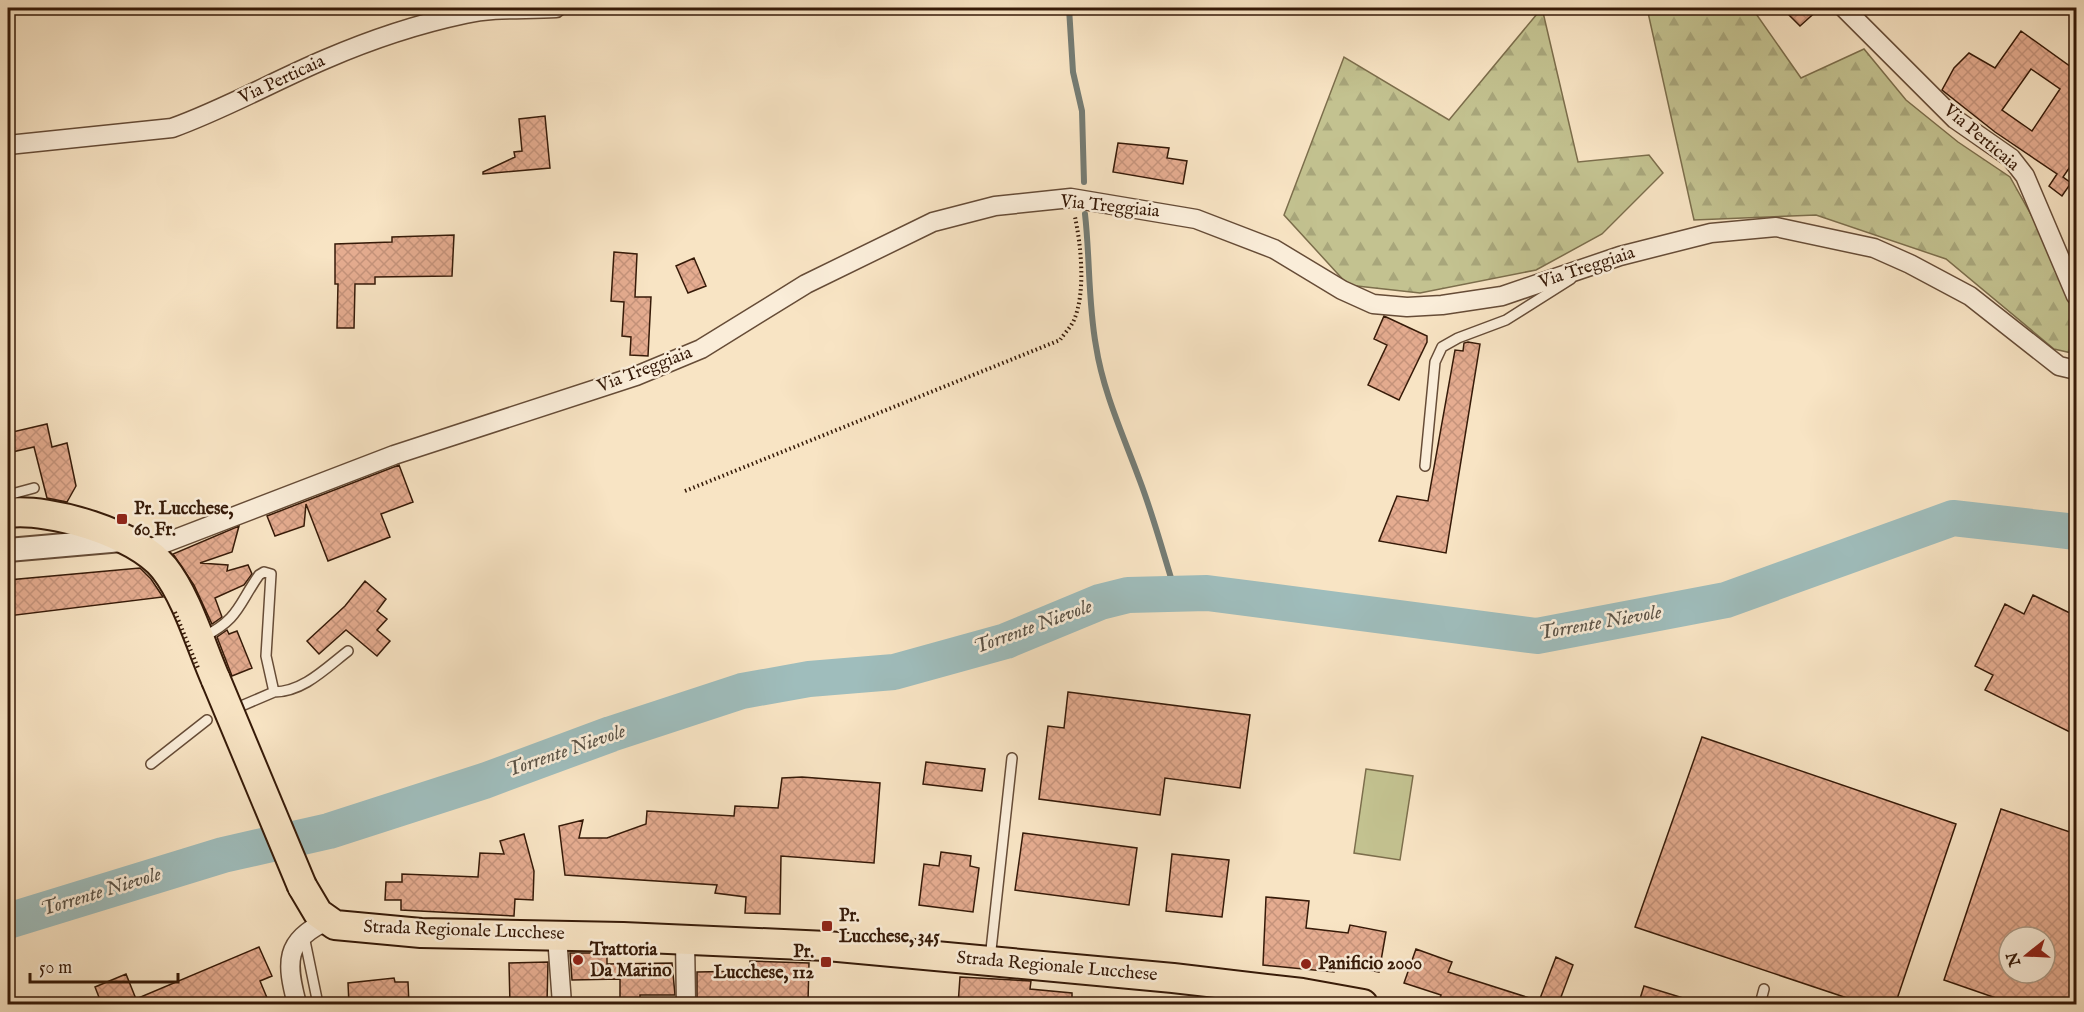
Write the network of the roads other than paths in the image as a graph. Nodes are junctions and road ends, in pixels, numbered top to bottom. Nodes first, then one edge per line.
1 (556, 8) edge
2 (1844, 8) edge
3 (8, 145) edge
4 (1587, 267) junction
5 (2076, 296) edge
6 (2076, 370) edge
7 (1425, 466) dead end
8 (34, 488) dead end
9 (8, 495) edge
10 (8, 513) edge
11 (133, 546) junction
12 (8, 550) edge
13 (198, 640) junction
14 (348, 651) dead end
15 (274, 692) junction
16 (239, 707) dead end
17 (207, 720) dead end
18 (1012, 758) dead end
19 (151, 764) dead end
20 (316, 928) junction
21 (557, 936) junction
22 (685, 940) junction
23 (990, 961) junction
24 (1764, 989) dead end
25 (1244, 995) edge
26 (297, 1005) edge
27 (318, 1005) edge
28 (562, 1005) edge
29 (686, 1005) edge
30 (1363, 1005) edge
31 (1760, 1005) edge

1 - 3 street, Via Perticaia
2 - 5 street, Via Perticaia
4 - 6 street, Via Treggiaia
4 - 7 lane
4 - 11 street, Via Treggiaia
8 - 9 lane
10 - 11 main road
11 - 12 street
11 - 13 main road
13 - 15 lane
13 - 20 main road, bridge
14 - 15 lane
15 - 16 lane
17 - 19 lane
18 - 23 lane
20 - 21 main road, Strada Regionale Lucchese
20 - 26 street
20 - 27 lane
21 - 22 main road, Strada Regionale Lucchese
21 - 28 street
22 - 23 main road, Strada Regionale Lucchese
22 - 29 street
23 - 25 main road, Strada Regionale Lucchese
24 - 31 lane
25 - 30 main road, Strada Regionale Lucchese

